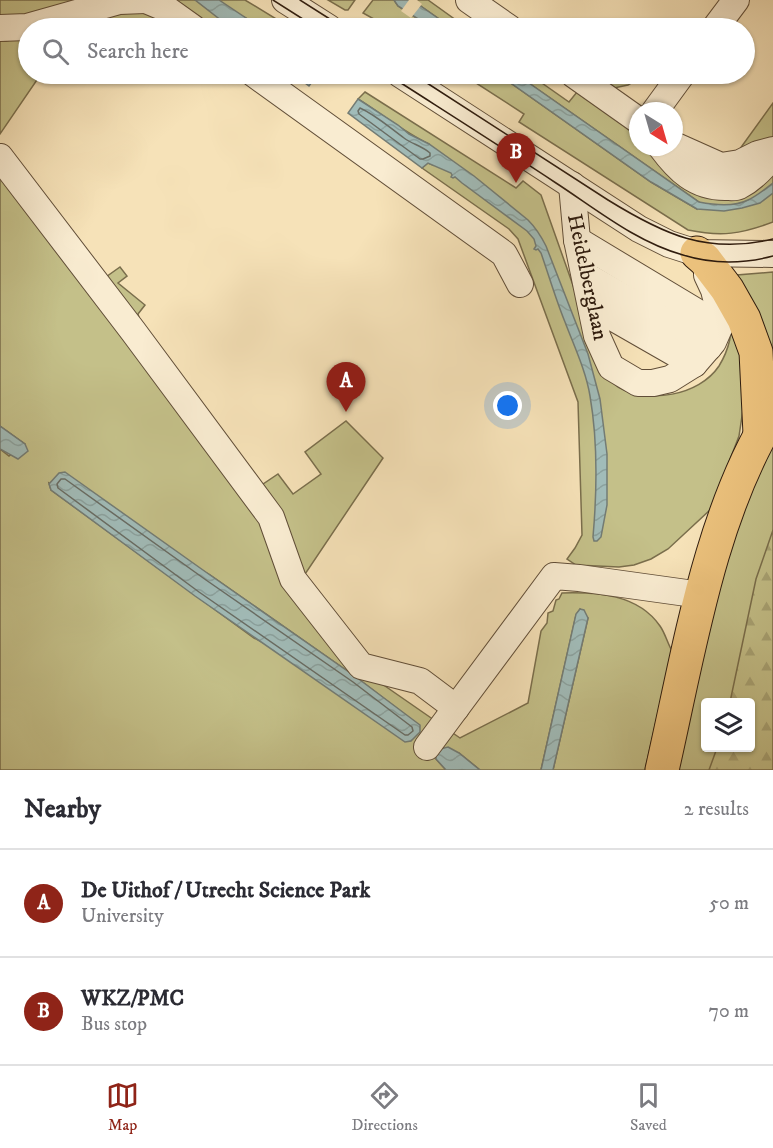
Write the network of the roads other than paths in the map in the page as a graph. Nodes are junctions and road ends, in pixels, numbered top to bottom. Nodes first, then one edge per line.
1 (146, 0) edge
2 (285, 0) edge
3 (469, 0) edge
4 (736, 0) edge
5 (59, 18) edge
6 (179, 18) edge
7 (313, 18) edge
8 (495, 18) edge
9 (722, 18) edge
10 (18, 28) edge
11 (0, 29) edge
12 (268, 84) edge
13 (415, 84) edge
14 (587, 84) edge
15 (675, 84) edge
16 (662, 102) edge
17 (629, 114) edge
18 (683, 149) edge
19 (773, 150) edge
20 (773, 154) edge
21 (668, 156) edge
22 (0, 157) edge
23 (572, 185) junction
24 (773, 236) edge
25 (773, 247) edge
26 (697, 253) junction
27 (734, 255) junction
28 (773, 255) edge
29 (584, 273) junction
30 (520, 284) dead end
31 (708, 346) junction
32 (766, 423) edge
33 (701, 595) junction
34 (456, 708) junction
35 (427, 747) dead end
36 (662, 770) edge

1 - 5 lane
1 - 6 lane
2 - 7 lane
3 - 8 lane
4 - 9 lane
10 - 11 lane
12 - 30 lane
13 - 23 lane, Heidelberglaan
14 - 17 lane
15 - 16 lane
18 - 19 lane
20 - 21 lane
22 - 34 lane
23 - 26 lane, Heidelberglaan
23 - 29 lane, Heidelberglaan
24 - 27 lane, Heidelberglaan
25 - 27 lane, Heidelberglaan
26 - 27 lane, Heidelberglaan
26 - 31 lane
26 - 32 highway
27 - 28 lane, Heidelberglaan
29 - 31 lane
29 - 31 lane
29 - 31 lane, Heidelberglaan
32 - 33 highway
33 - 34 lane
33 - 36 highway
34 - 35 lane

